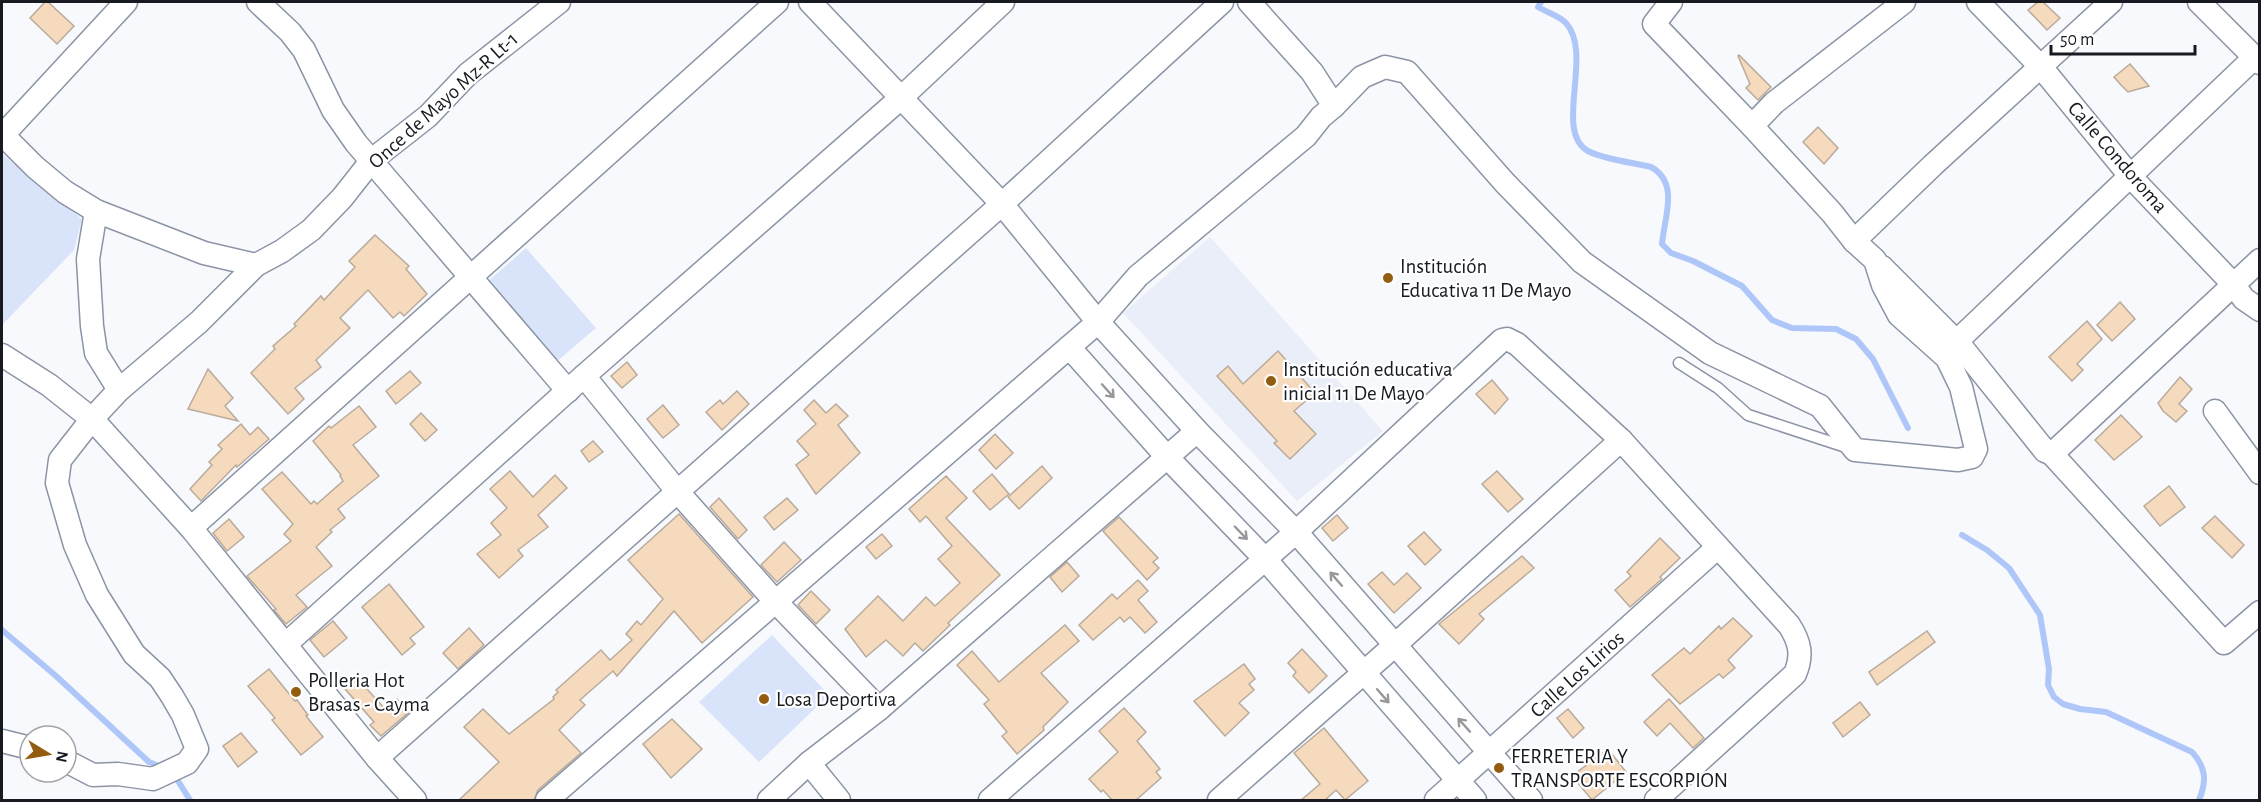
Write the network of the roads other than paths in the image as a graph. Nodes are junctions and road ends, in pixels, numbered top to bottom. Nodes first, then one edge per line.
1 (126, 2) edge
2 (258, 2) edge
3 (559, 2) edge
4 (777, 2) edge
5 (810, 2) edge
6 (1003, 2) edge
7 (1222, 2) edge
8 (1249, 2) edge
9 (1671, 2) edge
10 (1904, 2) edge
11 (1978, 2) edge
12 (2111, 2) edge
13 (2199, 2) edge
14 (2257, 61) edge
15 (2041, 67) junction
16 (902, 97) junction
17 (1334, 106) junction
18 (1752, 126) junction
19 (2, 135) edge
20 (372, 160) junction
21 (2131, 177) junction
22 (1002, 204) junction
23 (96, 212) junction
24 (1854, 241) junction
25 (1875, 260) junction
26 (2259, 260) edge
27 (256, 266) junction
28 (472, 277) junction
29 (2233, 284) junction
30 (2259, 310) edge
31 (1098, 322) junction
32 (1956, 342) junction
33 (1069, 347) junction
34 (2, 355) edge
35 (1679, 363) dead end
36 (576, 383) junction
37 (119, 390) junction
38 (2215, 411) dead end
39 (92, 418) junction
40 (1197, 431) junction
41 (1621, 440) junction
42 (1855, 450) junction
43 (2052, 454) junction
44 (1167, 457) junction
45 (2259, 473) edge
46 (677, 491) junction
47 (191, 528) junction
48 (1296, 532) junction
49 (1718, 547) junction
50 (1265, 559) junction
51 (775, 601) junction
52 (2259, 612) edge
53 (286, 644) junction
54 (1394, 646) junction
55 (1364, 673) junction
56 (879, 709) junction
57 (2, 741) edge
58 (18, 745) edge
59 (1489, 753) junction
60 (377, 758) junction
61 (808, 763) junction
62 (78, 767) edge
63 (1458, 781) junction
64 (416, 801) edge
65 (547, 801) edge
66 (769, 801) edge
67 (839, 801) edge
68 (990, 801) edge
69 (1219, 801) edge
70 (1436, 801) edge
71 (1475, 801) edge
72 (1531, 801) edge
73 (1656, 801) edge

1 - 19 street
2 - 20 street
3 - 20 street, Once de Mayo Mz-R Lt-1
4 - 28 street
5 - 16 street
6 - 16 street
7 - 22 street
8 - 17 street
9 - 18 street
10 - 18 street
11 - 15 street, Calle Condoroma
12 - 15 street
13 - 14 street
14 - 21 street
15 - 21 street, Calle Condoroma
15 - 24 street
16 - 22 street
16 - 36 street
17 - 31 street
17 - 42 street
18 - 24 street
19 - 23 street
20 - 27 street, Once de Mayo Mz-R Lt-1
20 - 28 street
21 - 29 street, Calle Condoroma
21 - 32 street
22 - 31 street
22 - 46 street
23 - 27 street
23 - 37 street
24 - 25 street
25 - 32 street
25 - 42 street
26 - 29 street
27 - 37 street, Once de Mayo Mz-R Lt-1
28 - 36 street
28 - 47 street
29 - 30 street, Calle Condoroma
29 - 43 street
31 - 33 street
31 - 40 street
32 - 43 street
33 -> 44 street
33 - 51 street
34 - 39 street
35 - 42 lane
36 - 46 street
36 - 53 street
37 - 39 street, Once de Mayo Mz-R Lt-1
38 - 45 street
39 - 47 street
39 - 62 street, Once de Mayo Mz-R Lt-1
40 - 44 street
40 - 48 street
41 - 48 street
41 - 49 street
41 - 54 street
43 - 52 street
44 -> 50 street
44 - 56 street
46 - 51 street
46 - 60 street
47 - 53 street
48 - 50 street
54 -> 48 street
49 - 59 street, Calle Los Lirios
49 - 73 street
50 - 55 street
50 - 68 street
51 - 56 street
51 - 65 street
53 - 60 street
54 - 55 street
59 -> 54 street
55 -> 63 street
55 - 69 street
56 - 61 street
57 - 58 street
59 - 63 street, Calle Los Lirios
59 - 72 street
60 - 64 street
61 - 66 street
61 - 67 street
63 - 70 street, Calle Los Lirios
63 - 71 street

